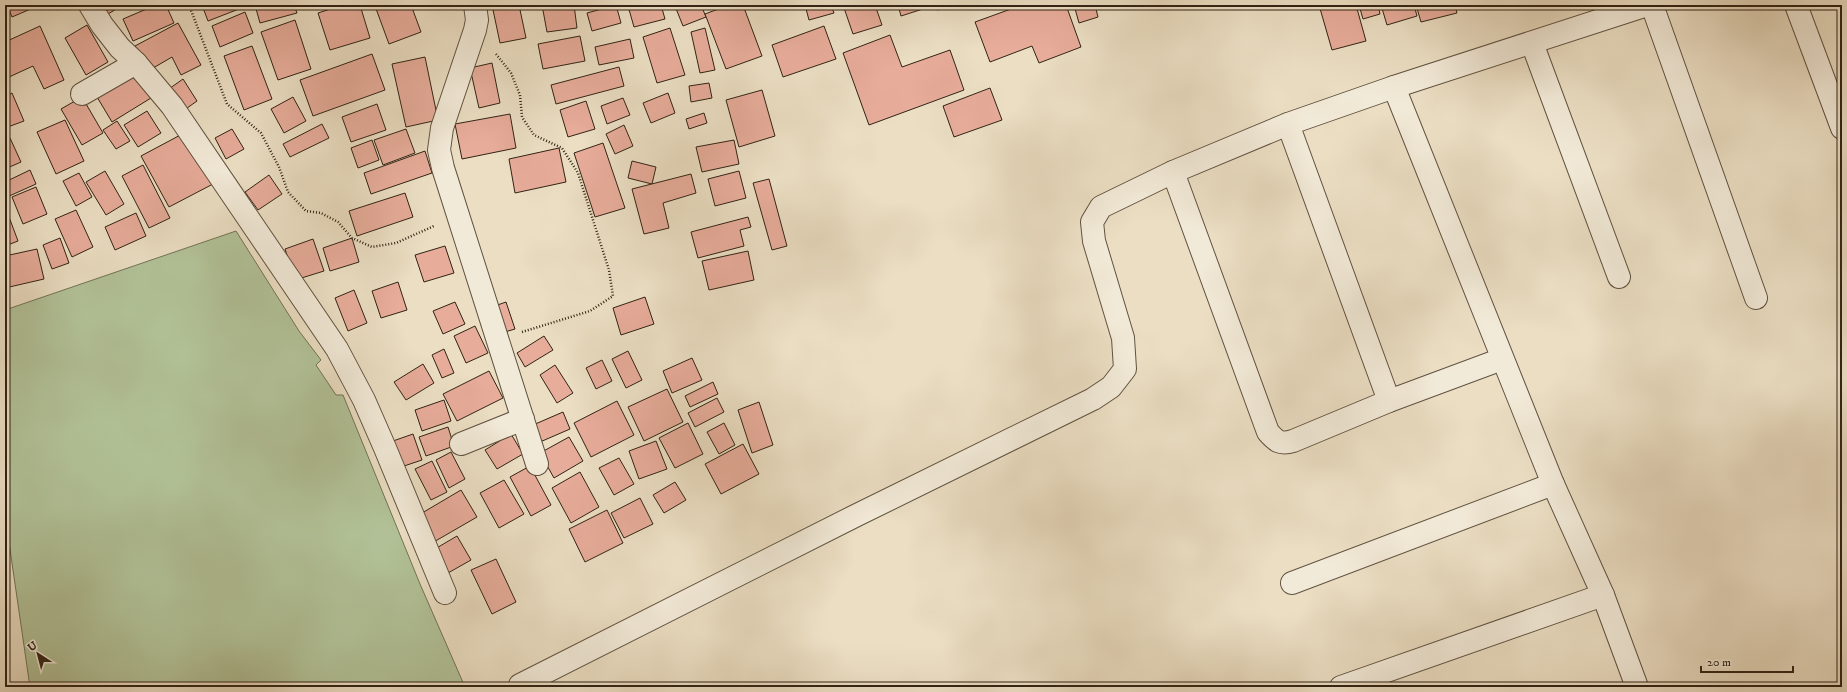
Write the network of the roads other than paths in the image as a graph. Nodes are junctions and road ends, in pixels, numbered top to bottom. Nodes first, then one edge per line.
1 (90, 5) edge
2 (475, 5) edge
3 (1647, 5) edge
4 (1652, 5) edge
5 (1796, 5) edge
6 (1532, 43) junction
7 (136, 63) junction
8 (1394, 87) junction
9 (82, 94) dead end
10 (1288, 124) junction
11 (1842, 128) edge
12 (1173, 172) junction
13 (1618, 276) dead end
14 (1756, 298) dead end
15 (1502, 359) junction
16 (1389, 401) junction
17 (523, 419) junction
18 (461, 444) dead end
19 (537, 464) dead end
20 (1553, 484) junction
21 (1292, 583) dead end
22 (445, 593) dead end
23 (1603, 595) junction
24 (520, 685) dead end
25 (1341, 687) edge
26 (1637, 687) edge

1 - 7 street
2 - 17 street
3 - 6 street
4 - 14 street
5 - 11 street
6 - 8 street
6 - 13 street
7 - 9 street
7 - 22 street
8 - 10 street
8 - 15 street
10 - 12 street
10 - 16 street
12 - 16 street
12 - 24 street
15 - 16 street
15 - 20 street
17 - 18 street
17 - 19 street
20 - 21 street
20 - 23 street
23 - 25 street
23 - 26 street

